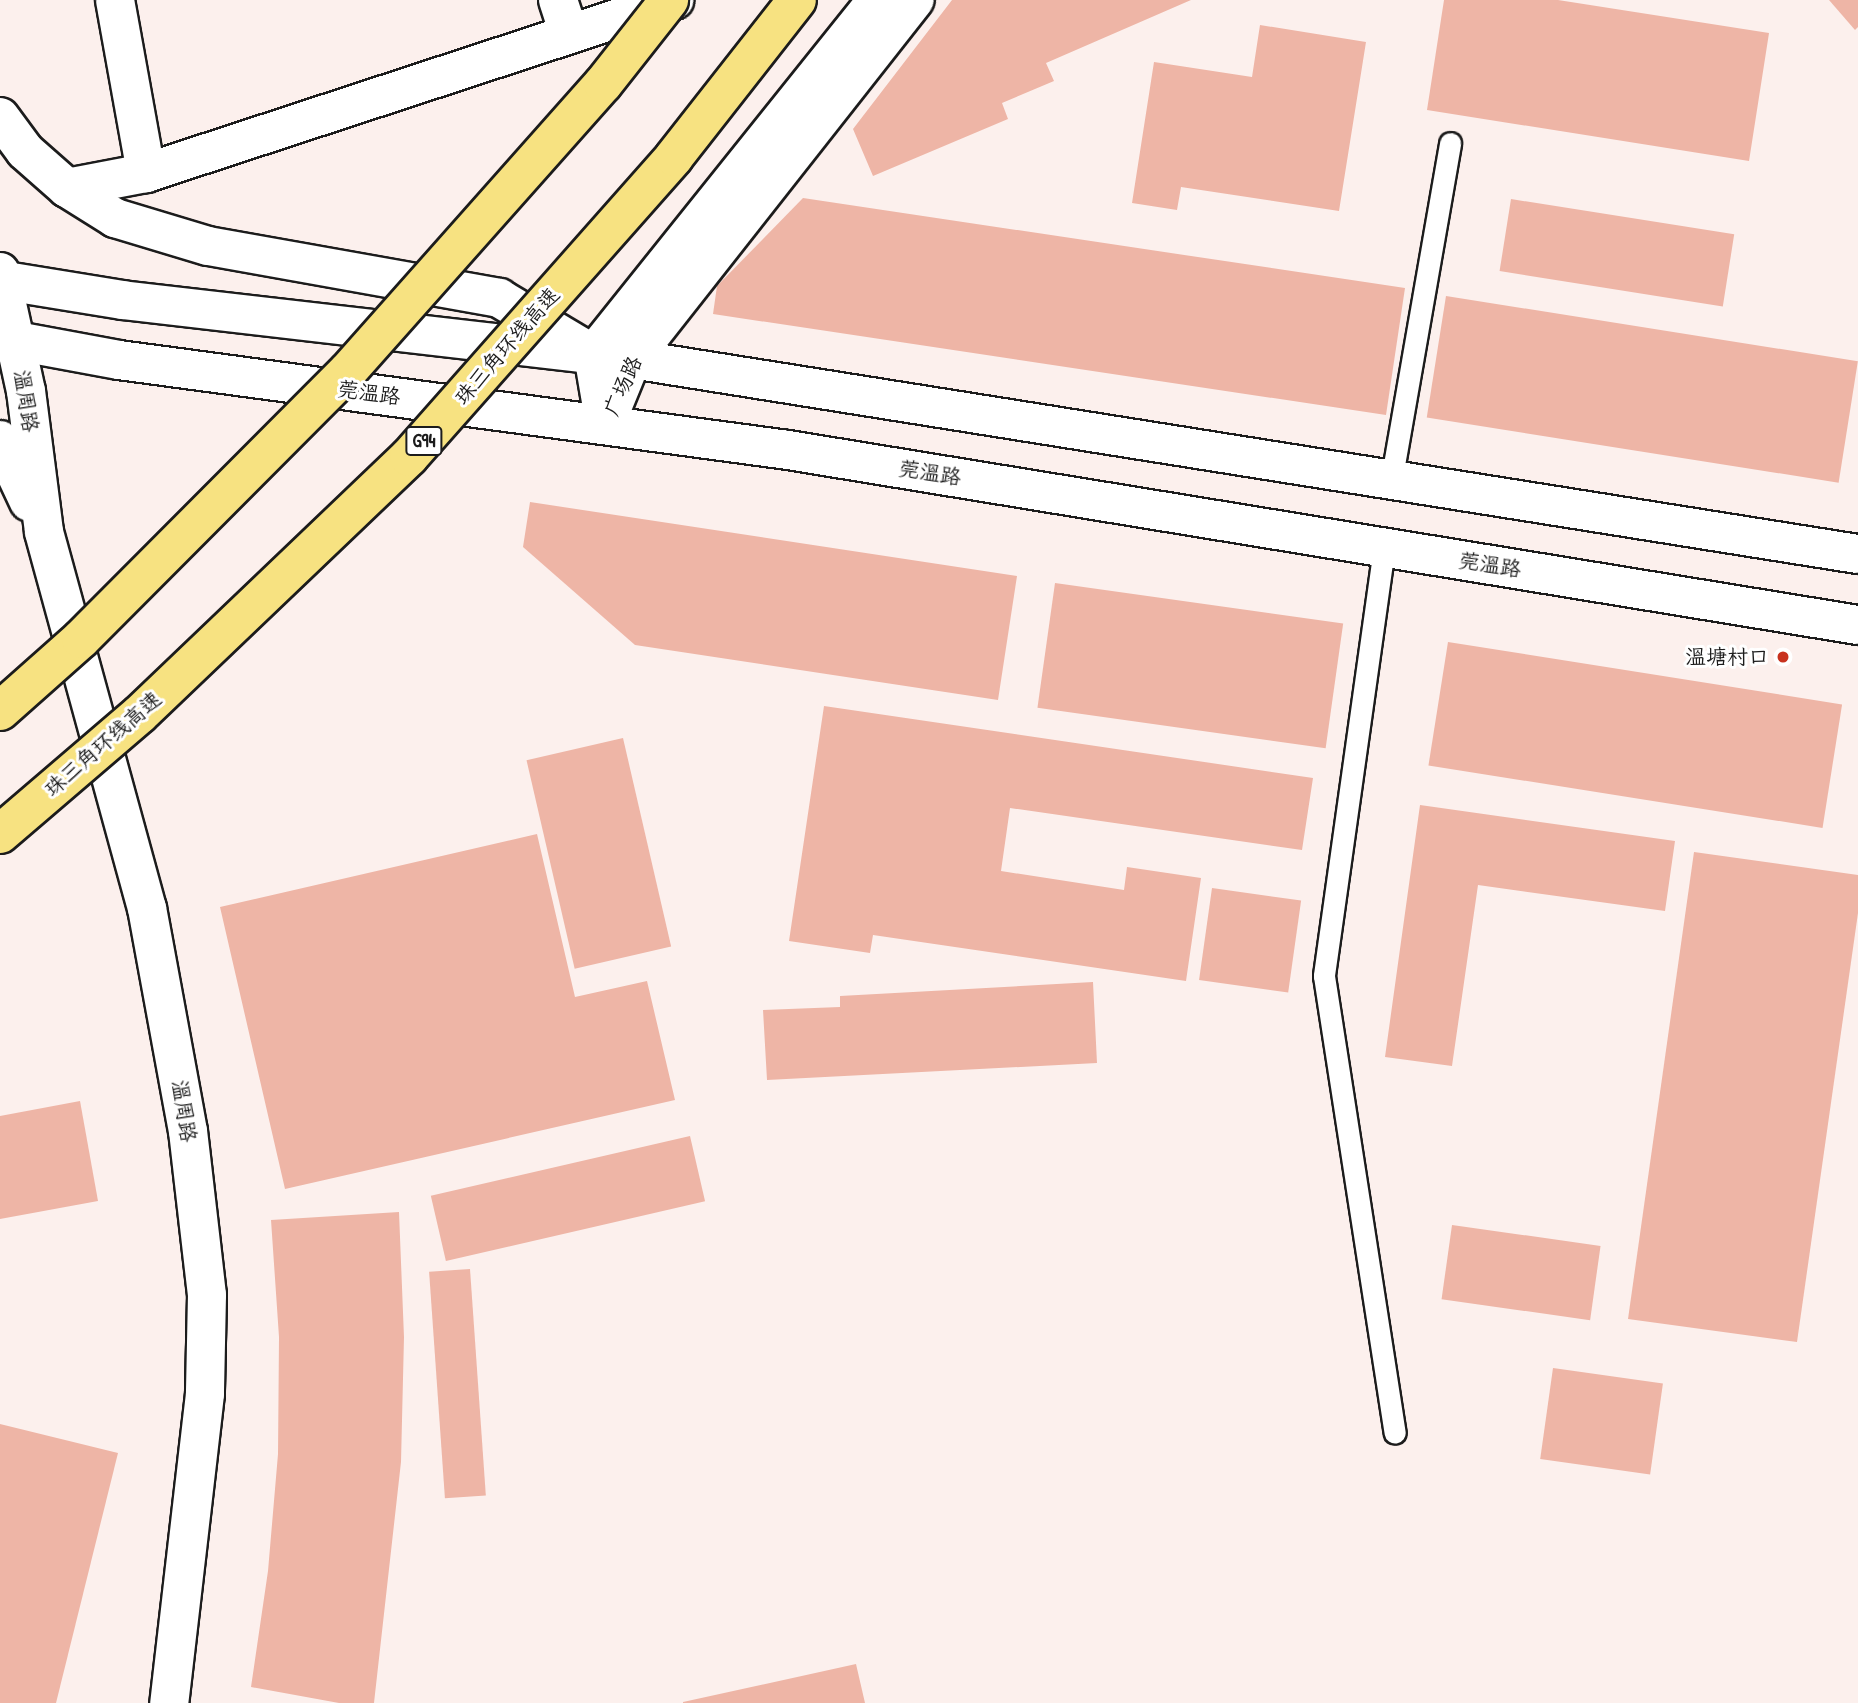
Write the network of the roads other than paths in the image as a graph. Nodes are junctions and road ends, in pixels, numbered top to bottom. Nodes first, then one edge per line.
1 (115, 0) edge
2 (671, 0) edge
3 (797, 0) edge
4 (877, 0) edge
5 (915, 0) edge
6 (563, 17) edge
7 (0, 117) edge
8 (1450, 143) dead end
9 (146, 173) junction
10 (67, 188) junction
11 (1, 277) edge
12 (8, 339) edge
13 (593, 354) junction
14 (632, 359) junction
15 (606, 425) junction
16 (0, 440) edge
17 (1391, 482) junction
18 (44, 532) junction
19 (1384, 548) junction
20 (1858, 554) edge
21 (1858, 625) edge
22 (0, 711) edge
23 (0, 834) edge
24 (1395, 1433) dead end
25 (169, 1703) edge

1 - 9 main road
2 - 6 main road
2 - 22 highway, bridge
3 - 23 highway, 珠三角环线高速 / G94, bridge
4 - 13 main road, 广场路
5 - 14 main road, 广场路
6 - 9 main road
7 - 10 main road
8 - 17 lane
9 - 10 main road
10 - 13 main road
11 - 12 main road, 温周路
11 - 13 main road
12 - 15 main road, 莞温路
12 - 18 main road, 温周路
13 - 14 main road
13 - 15 main road, 广场路
14 - 15 main road, 广场路
14 - 17 main road
15 - 19 main road, 莞温路
16 - 18 main road, 温周路
17 - 20 main road
18 - 25 main road, 温周路
19 - 21 main road, 莞温路
19 - 24 lane

